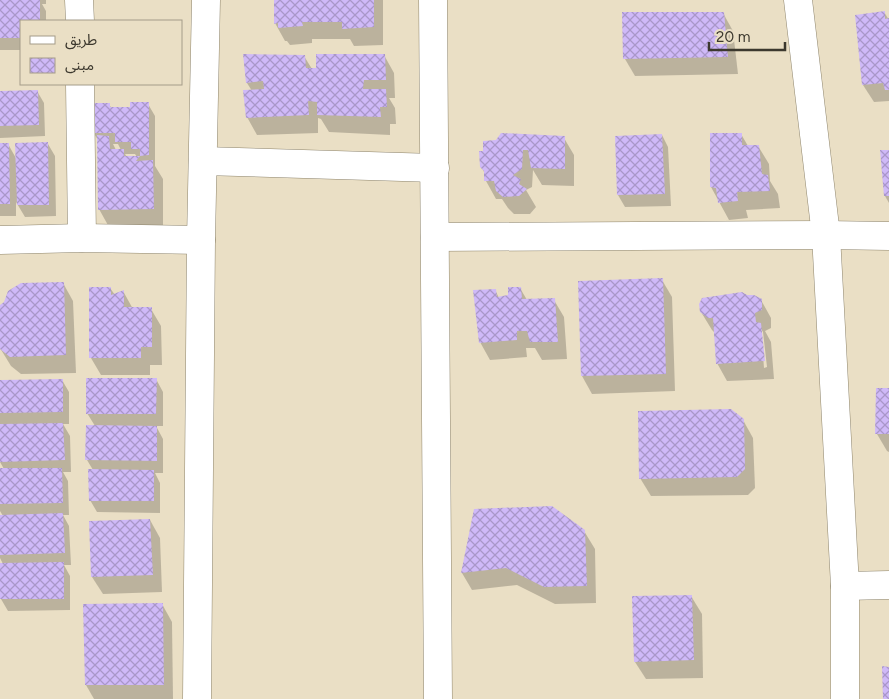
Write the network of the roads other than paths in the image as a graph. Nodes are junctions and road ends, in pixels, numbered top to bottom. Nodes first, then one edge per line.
1 (79, 0) edge
2 (206, 0) edge
3 (433, 0) edge
4 (798, 0) edge
5 (80, 20) edge
6 (80, 85) edge
7 (203, 161) junction
8 (435, 168) junction
9 (826, 235) junction
10 (889, 236) edge
11 (82, 238) junction
12 (435, 238) junction
13 (0, 240) edge
14 (201, 240) junction
15 (889, 585) edge
16 (845, 586) junction
17 (197, 699) edge
18 (438, 699) edge
19 (845, 699) edge

1 - 5 street
2 - 7 street
3 - 8 street
4 - 9 street
6 - 11 street
7 - 8 street
7 - 14 street
8 - 12 street
9 - 10 street
9 - 12 street
9 - 16 street
11 - 13 street
11 - 14 street
12 - 18 street
14 - 17 street
15 - 16 street
16 - 19 street

